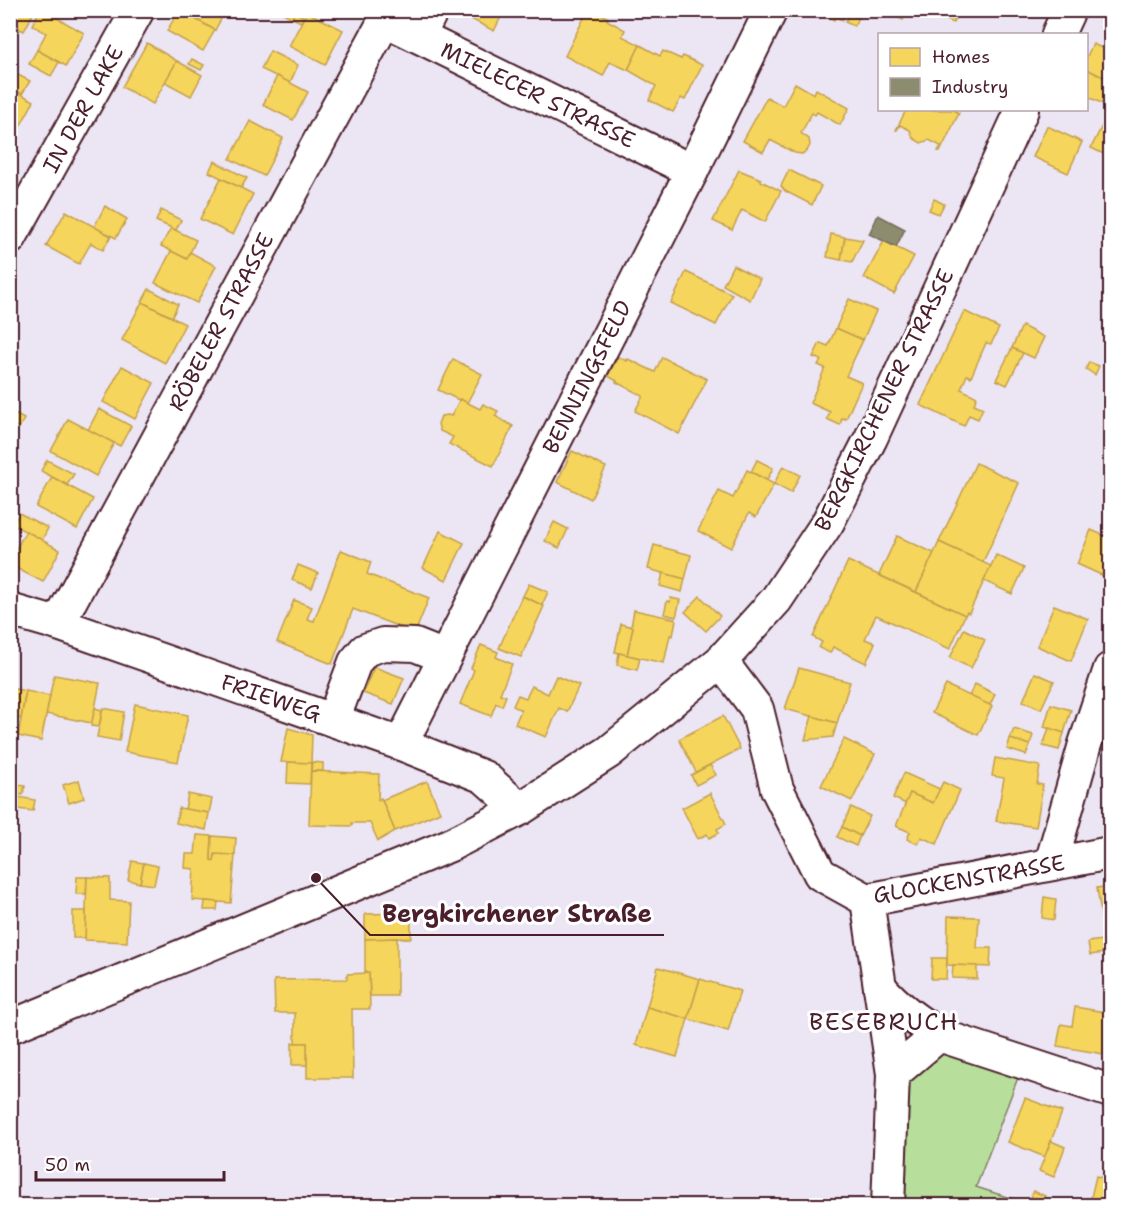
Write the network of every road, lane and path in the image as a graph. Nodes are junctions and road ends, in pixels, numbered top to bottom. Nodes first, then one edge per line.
1 (138, 10) edge
2 (771, 10) edge
3 (1069, 10) edge
4 (385, 20) joint
5 (425, 23) edge
6 (1058, 33) edge
7 (1022, 111) edge
8 (692, 171) junction
9 (10, 238) edge
10 (10, 610) edge
11 (58, 624) junction
12 (445, 657) junction
13 (721, 661) junction
14 (1110, 669) edge
15 (333, 720) junction
16 (401, 744) junction
17 (520, 809) junction
18 (1110, 854) edge
19 (1051, 864) junction
20 (867, 900) junction
21 (880, 987) junction
22 (10, 1027) edge
23 (939, 1035) junction
24 (893, 1074) junction
25 (1110, 1091) edge
26 (888, 1206) edge

1 - 9 street, IN DER LAKE
2 - 8 street, BENNINGSFELD
3 - 6 street
4 - 5 street, MIELECER STRASSE
4 - 11 street, RÖBELER STRASSE
5 - 8 street, MIELECER STRASSE
7 - 13 street, BERGKIRCHENER STRASSE
8 - 12 street, BENNINGSFELD
10 - 11 street, FRIEWEG
11 - 15 street, FRIEWEG
12 - 15 street
12 - 16 street, BENNINGSFELD
13 - 17 street, BERGKIRCHENER STRASSE
13 - 20 street, GLOCKENSTRASSE
14 - 19 street
15 - 16 street, FRIEWEG
16 - 17 street, FRIEWEG
17 - 22 street, BERGKIRCHENER STRASSE
18 - 19 street, GLOCKENSTRASSE
19 - 20 street, GLOCKENSTRASSE
20 - 21 street
21 - 23 street
21 - 24 street
23 - 24 street
23 - 25 street
24 - 26 street

